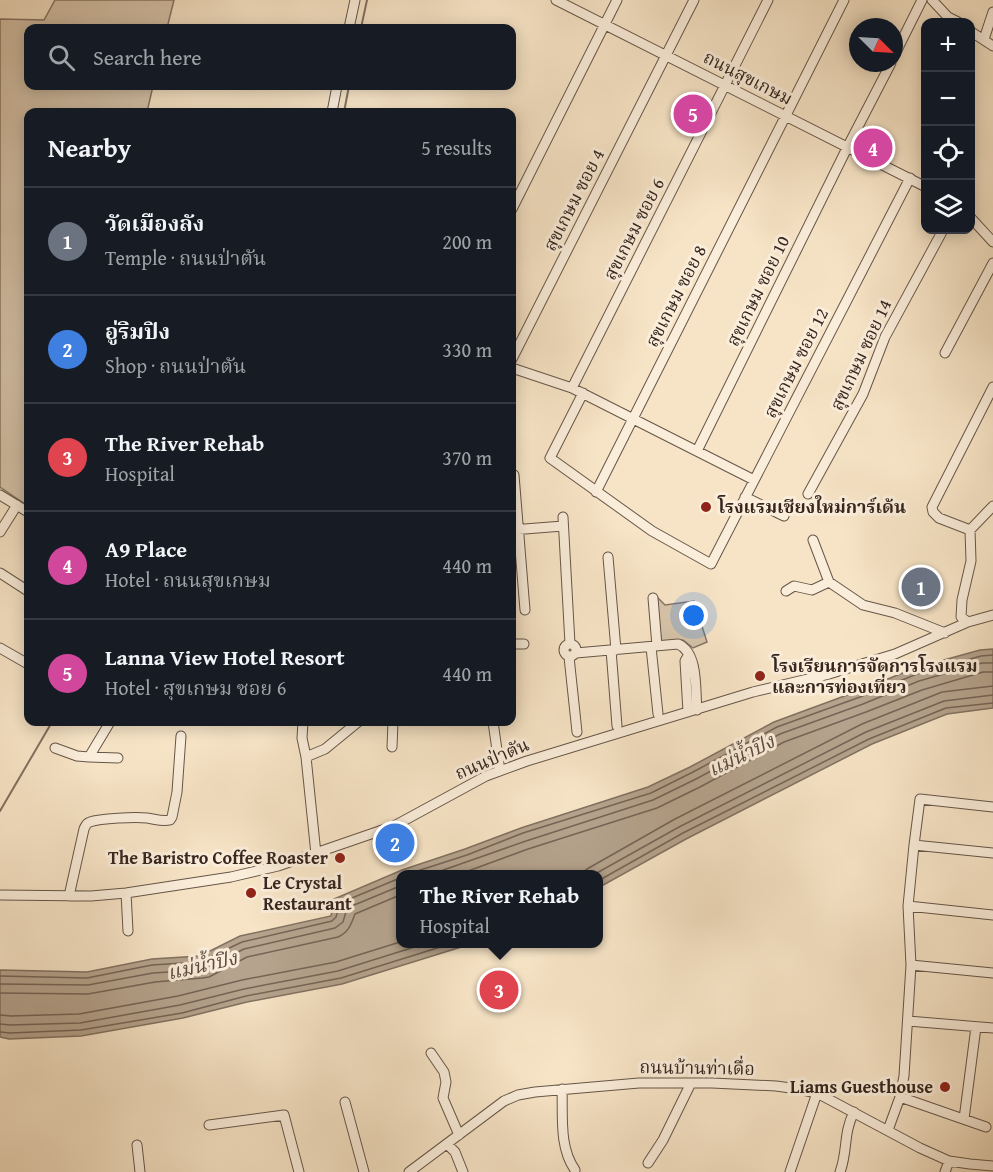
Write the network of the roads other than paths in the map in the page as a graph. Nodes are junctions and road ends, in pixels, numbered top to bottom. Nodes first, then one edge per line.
1 (355, 0) edge
2 (556, 0) edge
3 (617, 0) edge
4 (694, 0) edge
5 (768, 0) edge
6 (844, 0) edge
7 (932, 0) edge
8 (921, 3) edge
9 (993, 12) edge
10 (948, 17) joint
11 (350, 24) edge
12 (605, 24) junction
13 (975, 34) edge
14 (903, 38) edge
15 (984, 39) junction
16 (993, 46) edge
17 (666, 55) junction
18 (886, 72) edge
19 (725, 85) junction
20 (337, 90) edge
21 (333, 108) edge
22 (786, 115) junction
23 (848, 146) junction
24 (910, 178) junction
25 (921, 184) edge
26 (516, 201) edge
27 (975, 222) edge
28 (941, 234) edge
29 (993, 242) edge
30 (993, 263) edge
31 (516, 351) edge
32 (945, 353) dead end
33 (516, 369) edge
34 (993, 387) edge
35 (572, 388) junction
36 (583, 393) junction
37 (633, 418) junction
38 (697, 451) junction
39 (754, 480) junction
40 (596, 492) junction
41 (808, 494) dead end
42 (0, 495) edge
43 (746, 497) junction
44 (16, 505) junction
45 (993, 506) edge
46 (24, 510) edge
47 (784, 516) dead end
48 (516, 530) edge
49 (970, 530) junction
50 (0, 532) edge
51 (516, 538) edge
52 (813, 540) dead end
53 (608, 557) dead end
54 (0, 573) edge
55 (829, 582) junction
56 (24, 588) edge
57 (786, 591) dead end
58 (653, 598) dead end
59 (525, 610) dead end
60 (993, 615) edge
61 (968, 622) junction
62 (945, 633) junction
63 (516, 644) edge
64 (524, 644) dead end
65 (654, 646) junction
66 (0, 648) edge
67 (614, 650) junction
68 (572, 655) junction
69 (24, 662) edge
70 (692, 711) junction
71 (658, 714) dead end
72 (108, 726) edge
73 (303, 726) edge
74 (353, 726) edge
75 (393, 726) edge
76 (494, 726) edge
77 (617, 726) dead end
78 (577, 732) dead end
79 (181, 736) dead end
80 (392, 747) dead end
81 (55, 748) dead end
82 (89, 757) junction
83 (306, 757) junction
84 (118, 758) dead end
85 (500, 771) junction
86 (993, 807) edge
87 (914, 845) junction
88 (993, 853) edge
89 (316, 854) junction
90 (126, 893) junction
91 (0, 895) edge
92 (69, 896) junction
93 (908, 906) junction
94 (993, 915) edge
95 (128, 931) dead end
96 (911, 965) junction
97 (993, 973) edge
98 (908, 1021) junction
99 (976, 1027) junction
100 (993, 1028) edge
101 (431, 1053) dead end
102 (691, 1083) junction
103 (562, 1089) junction
104 (817, 1093) junction
105 (900, 1097) junction
106 (345, 1102) dead end
107 (854, 1112) junction
108 (963, 1119) junction
109 (209, 1125) dead end
110 (986, 1127) dead end
111 (888, 1130) junction
112 (459, 1135) junction
113 (447, 1144) junction
114 (137, 1145) dead end
115 (950, 1161) junction
116 (648, 1163) dead end
117 (993, 1166) edge
118 (575, 1170) dead end
119 (140, 1172) edge
120 (299, 1172) edge
121 (364, 1172) edge
122 (409, 1172) edge
123 (463, 1172) edge
124 (790, 1172) edge
125 (840, 1172) edge
126 (945, 1172) edge

1 - 11 street
2 - 12 street, ถนนสุขเกษม
3 - 12 street
4 - 17 street, สุขเกษม ซอย 4
5 - 19 street, สุขเกษม ซอย 6
6 - 22 street, สุขเกษม ซอย 8
7 - 10 street
8 - 10 street
8 - 14 street
9 - 15 street
12 - 17 street, ถนนสุขเกษม
12 - 26 street
13 - 15 street
15 - 16 street
17 - 19 street, ถนนสุขเกษม
17 - 31 street, สุขเกษม ซอย 4
18 - 23 street, สุขเกษม ซอย 10
19 - 22 street, ถนนสุขเกษม
19 - 35 street, สุขเกษม ซอย 6
20 - 21 street
22 - 23 street, ถนนสุขเกษม
22 - 37 street, สุขเกษม ซอย 8
23 - 24 street, ถนนสุขเกษม
23 - 38 street, สุขเกษม ซอย 10
24 - 25 street, ถนนสุขเกษม
24 - 39 street, สุขเกษม ซอย 12
27 - 29 street
28 - 41 street, สุขเกษม ซอย 14
30 - 32 street
33 - 35 street
34 - 49 street
35 - 36 street
36 - 37 street
36 - 40 street
37 - 38 street
37 - 40 street, สุขเกษม ซอย 8
38 - 39 street
39 - 43 street, สุขเกษม ซอย 12
40 - 43 street, สุขเกษม ซอย 12
42 - 44 street
43 - 47 street
44 - 46 street
44 - 50 street
45 - 49 street
48 - 68 street
49 - 61 street
51 - 59 street
52 - 55 street
53 - 67 street
54 - 56 street
55 - 57 street
55 - 62 street
58 - 65 street
60 - 61 street, ถนนป่าตัน
61 - 62 street, ถนนป่าตัน
62 - 70 street, ถนนป่าตัน
63 - 64 street
65 - 67 street
65 - 70 street
65 - 71 street
66 - 69 street
67 - 68 street
67 - 77 street
68 - 78 street
70 - 85 street, ถนนป่าตัน
72 - 82 street
73 - 83 street
74 - 83 street
75 - 80 street
76 - 85 street
79 - 92 street
81 - 82 street
82 - 84 street
83 - 89 street
85 - 89 street, ถนนป่าตัน
86 - 87 street
87 - 88 street
87 - 93 street
89 - 90 street, ถนนป่าตัน
90 - 92 street, ถนนป่าตัน
90 - 95 street
91 - 92 street, ถนนป่าตัน
93 - 94 street
93 - 96 street
96 - 97 street
96 - 98 street
98 - 99 street
98 - 105 street
99 - 100 street
99 - 108 street
101 - 112 street
102 - 103 street, ถนนบ้านท่าเดื่อ
102 - 104 street, ถนนบ้านท่าเดื่อ
102 - 116 street
103 - 112 street, ถนนบ้านท่าเดื่อ
103 - 118 street
104 - 107 street, ถนนบ้านท่าเดื่อ
104 - 124 street
105 - 108 street
105 - 111 street
106 - 121 street
107 - 111 street, ถนนบ้านท่าเดื่อ
107 - 125 street
108 - 110 street
109 - 120 street
111 - 115 street, ถนนบ้านท่าเดื่อ
112 - 113 street, ถนนบ้านท่าเดื่อ
113 - 122 street, ถนนบ้านท่าเดื่อ
113 - 123 street
114 - 119 street
115 - 117 street, ถนนบ้านท่าเดื่อ
115 - 126 street

